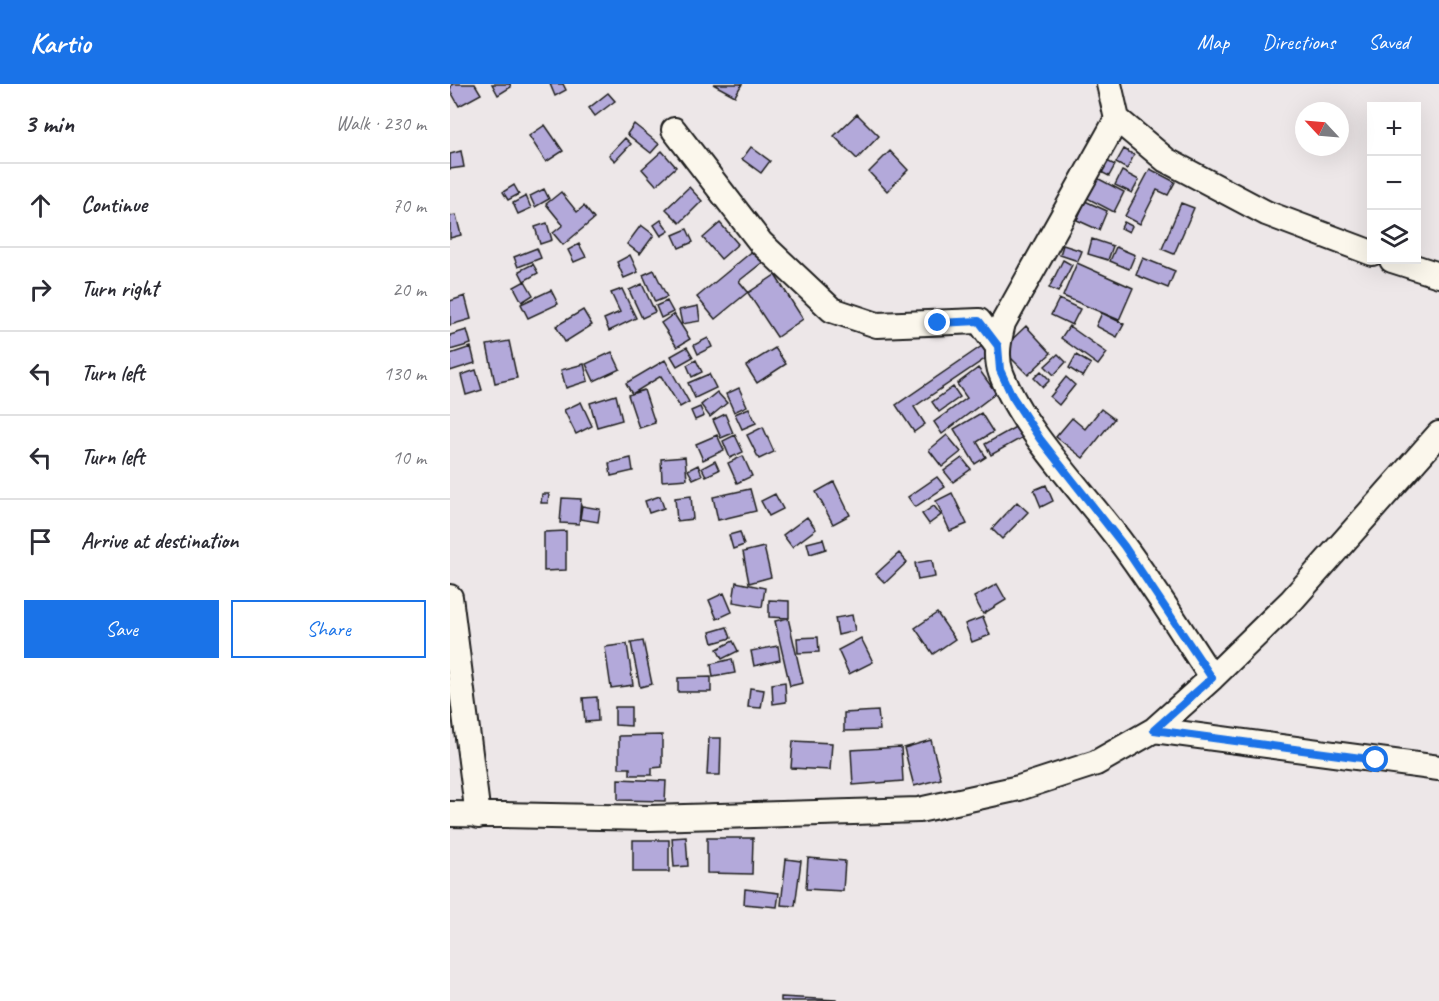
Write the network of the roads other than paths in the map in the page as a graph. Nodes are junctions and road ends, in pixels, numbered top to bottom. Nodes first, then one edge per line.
1 (1109, 84) edge
2 (1117, 119) junction
3 (674, 130) dead end
4 (1367, 251) edge
5 (1405, 264) edge
6 (1439, 275) edge
7 (998, 346) junction
8 (1439, 434) edge
9 (450, 597) edge
10 (1212, 678) junction
11 (1154, 730) junction
12 (1439, 768) edge
13 (450, 814) edge
14 (477, 816) junction

1 - 2 street
2 - 4 street
2 - 7 street
3 - 7 street
5 - 6 street
7 - 10 street
8 - 10 street
9 - 14 street
10 - 11 street
11 - 12 street
11 - 14 street
13 - 14 street

